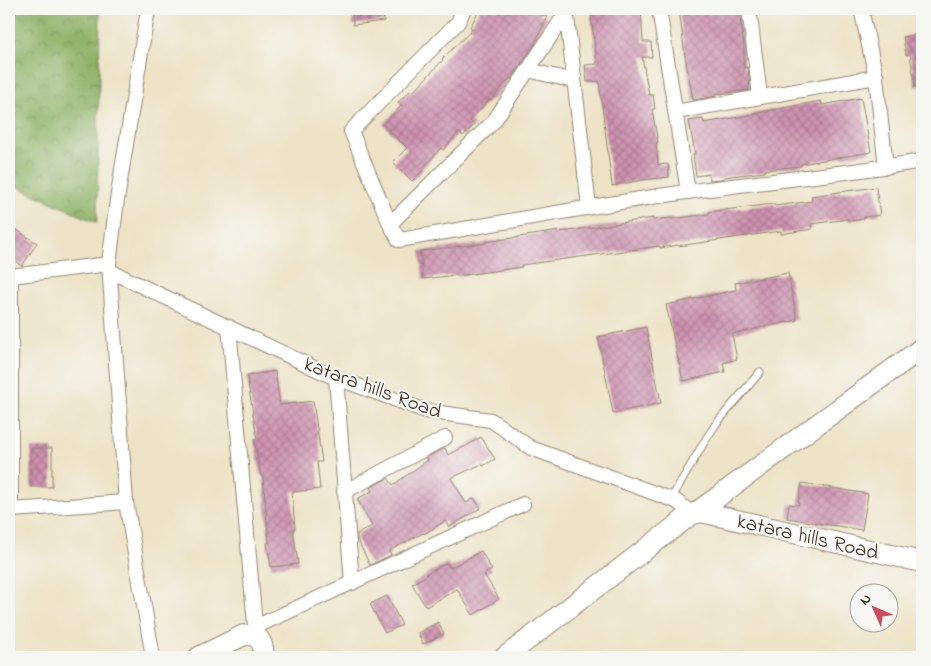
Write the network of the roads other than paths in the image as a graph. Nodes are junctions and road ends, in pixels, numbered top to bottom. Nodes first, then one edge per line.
1 (148, 9) edge
2 (464, 9) edge
3 (659, 9) edge
4 (749, 9) edge
5 (861, 9) edge
6 (566, 11) edge
7 (528, 70) junction
8 (876, 77) junction
9 (574, 81) junction
10 (760, 96) junction
11 (675, 112) junction
12 (922, 161) edge
13 (886, 167) junction
14 (688, 192) junction
15 (589, 207) junction
16 (390, 224) junction
17 (110, 268) junction
18 (10, 276) edge
19 (229, 327) junction
20 (922, 348) edge
21 (760, 372) dead end
22 (336, 378) junction
23 (445, 438) dead end
24 (344, 492) junction
25 (126, 502) junction
26 (523, 504) dead end
27 (684, 507) junction
28 (10, 511) edge
29 (922, 562) edge
30 (352, 583) junction
31 (256, 632) junction
32 (510, 656) edge
33 (153, 657) edge
34 (199, 657) edge
35 (264, 657) edge

1 - 17 street
2 - 16 street
3 - 11 street
4 - 10 street
5 - 8 street
6 - 7 street
6 - 9 street
7 - 9 street
7 - 16 street
8 - 10 street
8 - 13 street
9 - 15 street
10 - 11 street
11 - 14 street
12 - 13 street
13 - 14 street
14 - 15 street
15 - 16 street
17 - 18 street
17 - 19 street, katara hills Road
17 - 25 street
18 - 28 street
19 - 22 street, katara hills Road
19 - 31 street
20 - 27 main road
21 - 27 lane
22 - 24 street
22 - 27 street, katara hills Road
23 - 24 street
24 - 30 street
25 - 28 street
25 - 33 street
26 - 30 street
27 - 29 main road, katara hills Road
27 - 32 main road
30 - 31 street
31 - 34 main road
31 - 35 main road

